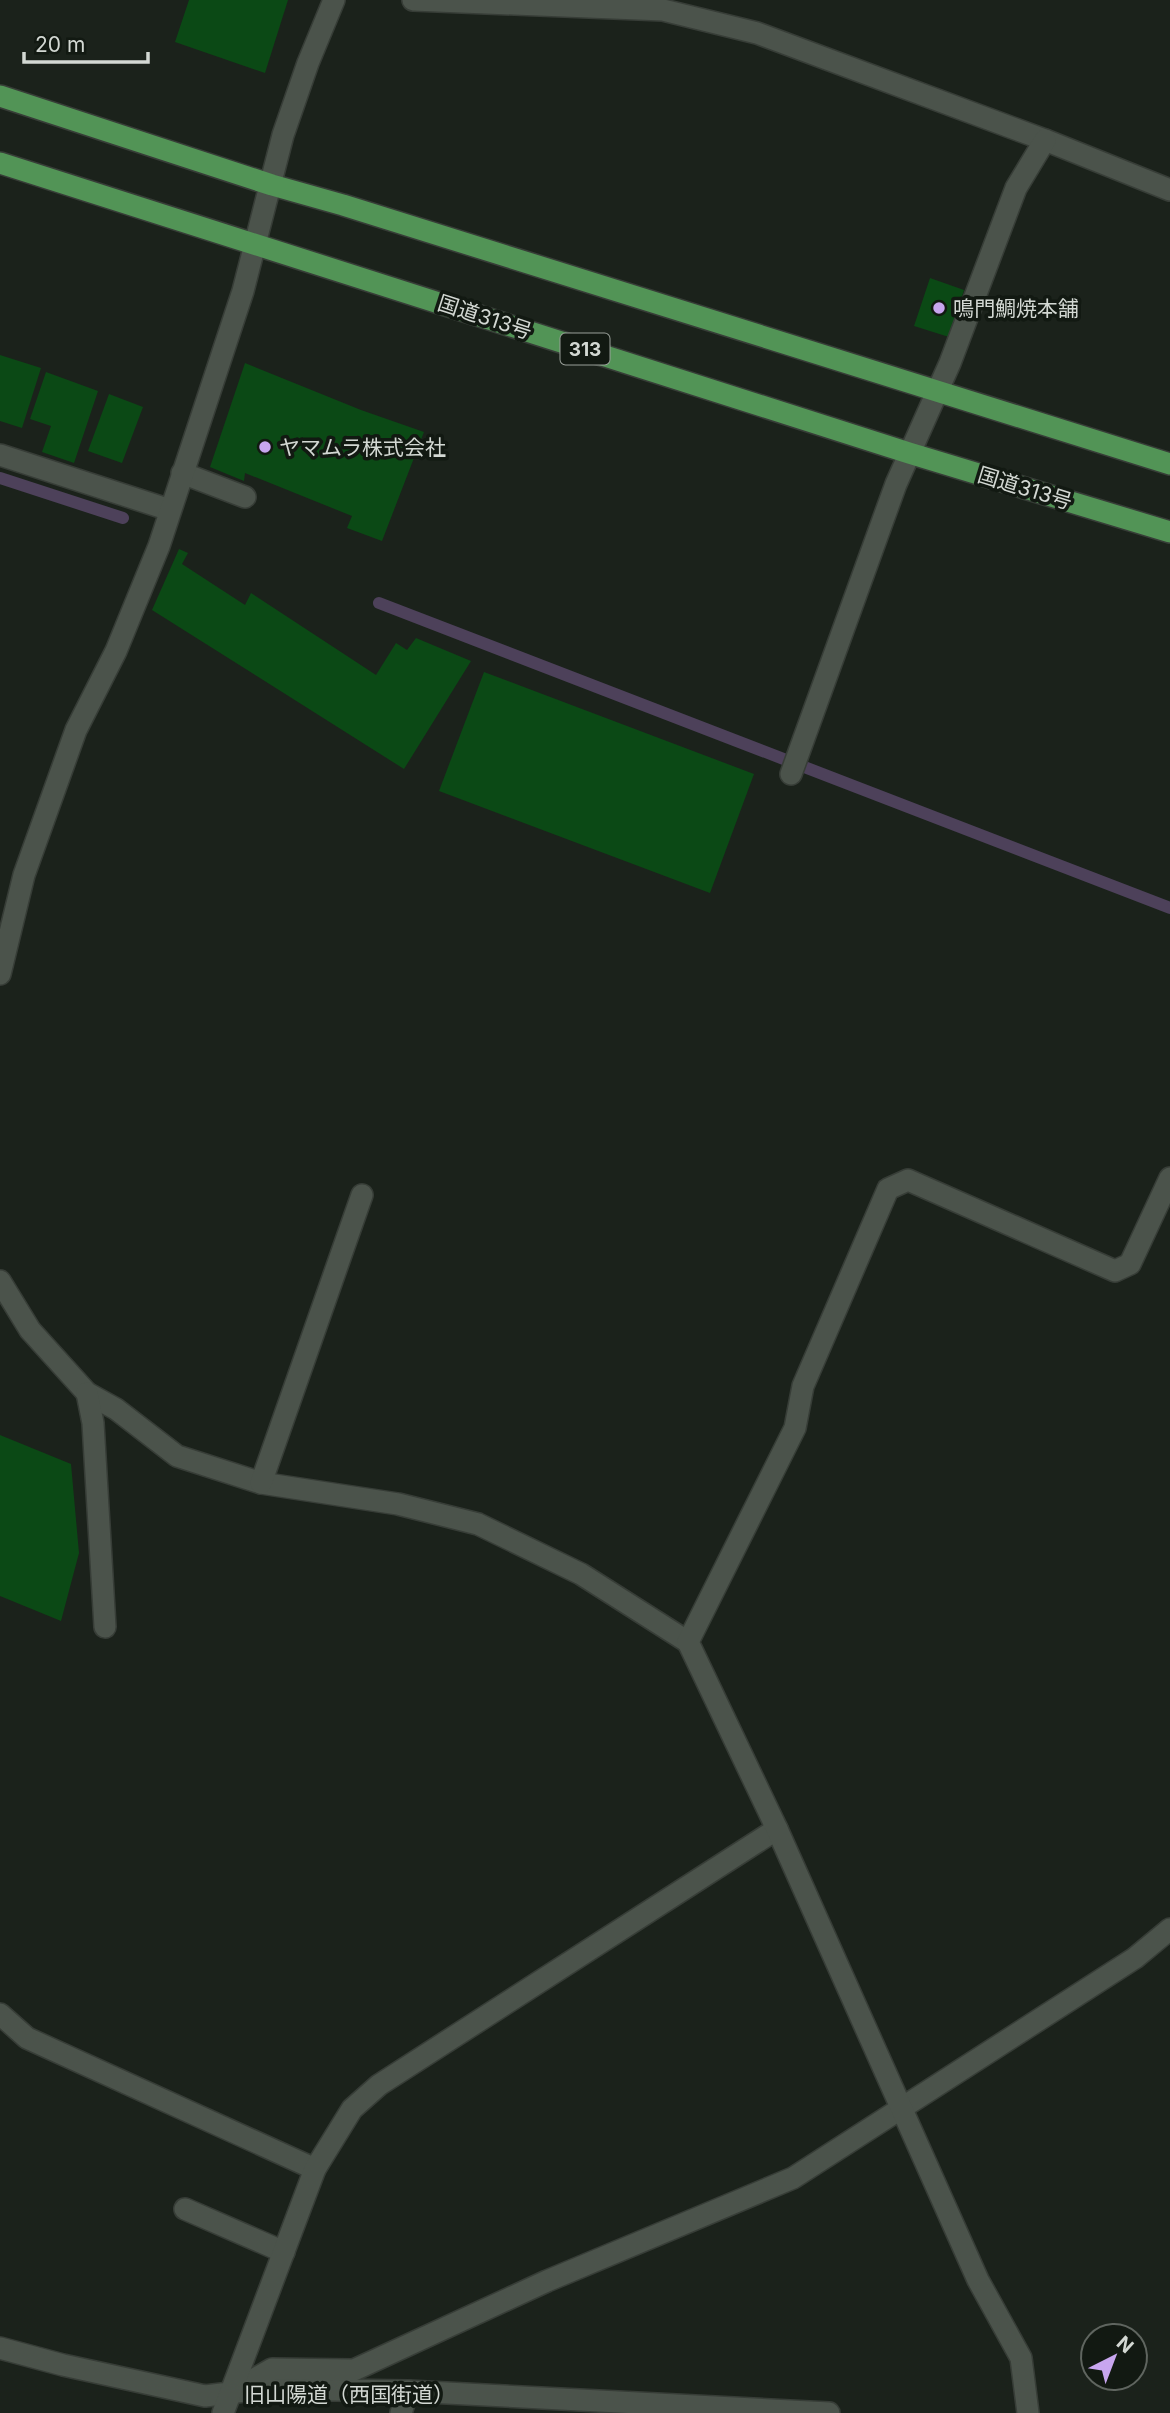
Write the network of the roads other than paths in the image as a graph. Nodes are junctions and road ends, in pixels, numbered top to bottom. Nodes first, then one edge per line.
1 (334, 0) edge
2 (413, 0) edge
3 (0, 96) edge
4 (1045, 141) junction
5 (0, 163) edge
6 (272, 185) junction
7 (1170, 190) edge
8 (256, 246) junction
9 (936, 390) junction
10 (909, 453) junction
11 (0, 455) edge
12 (1170, 464) edge
13 (182, 473) junction
14 (245, 497) dead end
15 (170, 510) junction
16 (1170, 532) edge
17 (791, 774) dead end
18 (0, 974) edge
19 (1170, 1178) edge
20 (362, 1195) dead end
21 (0, 1281) edge
22 (87, 1393) junction
23 (261, 1483) junction
24 (106, 1627) dead end
25 (688, 1642) junction
26 (777, 1829) junction
27 (1170, 1930) edge
28 (0, 2014) edge
29 (901, 2109) junction
30 (315, 2169) junction
31 (185, 2209) dead end
32 (284, 2252) junction
33 (0, 2348) edge
34 (408, 2391) junction
35 (226, 2403) edge
36 (509, 2405) edge
37 (401, 2413) edge
38 (829, 2413) edge
39 (1028, 2413) edge

1 - 6 street
2 - 4 street
3 - 6 highway
4 - 7 street
4 - 9 street
5 - 8 highway, 国道313号 / 313
6 - 8 street
6 - 9 highway
8 - 10 highway, 国道313号 / 313
8 - 13 street
9 - 10 street
9 - 12 highway
10 - 16 highway, 国道313号 / 313
10 - 17 street
11 - 15 street
13 - 14 street
13 - 15 street
15 - 18 street
19 - 25 street
20 - 23 street
21 - 22 street
22 - 23 street
22 - 24 street
23 - 25 street
25 - 26 street
26 - 29 street
26 - 30 street
27 - 29 street
28 - 30 street
29 - 35 street
29 - 39 street
30 - 32 street
31 - 32 street
32 - 35 street
33 - 35 street, 旧山陽道（西国街道）
34 - 35 street, 旧山陽道（西国街道）
34 - 36 street, 旧山陽道（西国街道）
34 - 37 street
36 - 38 street, 旧山陽道（西国街道）

